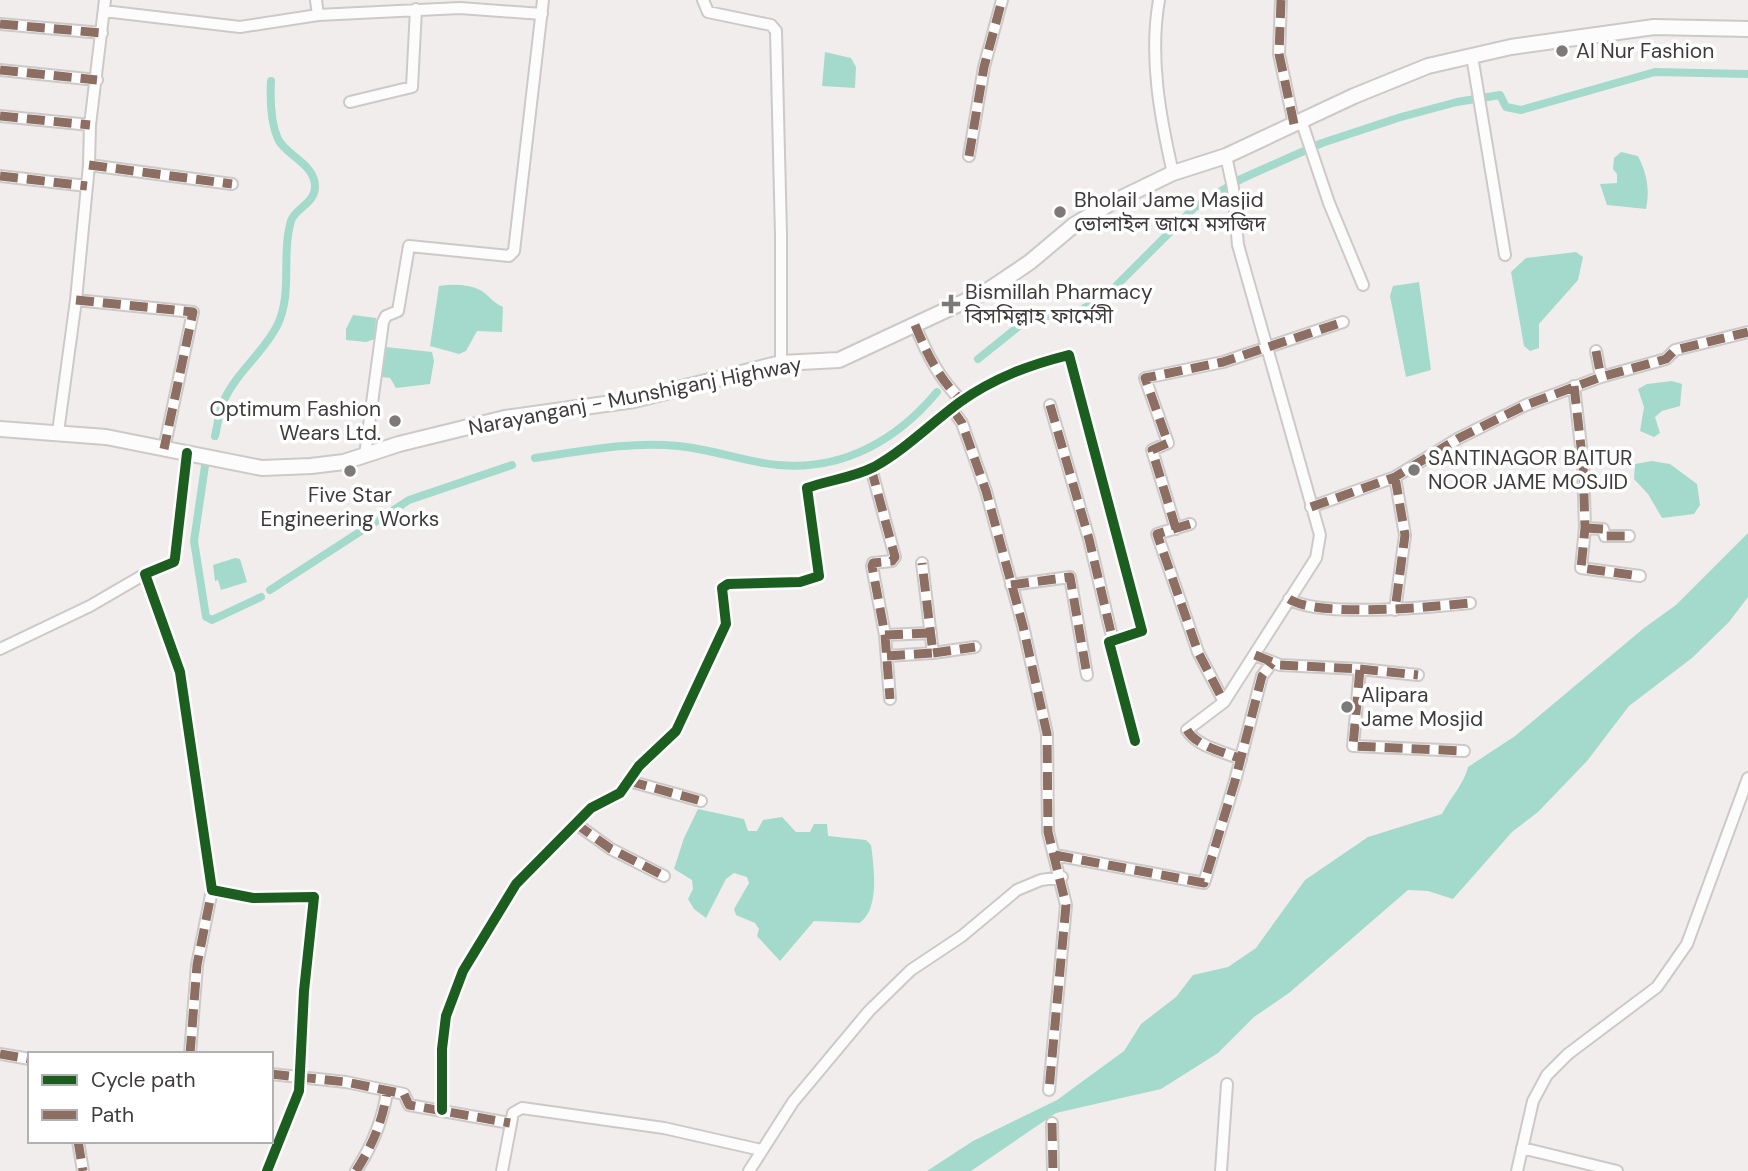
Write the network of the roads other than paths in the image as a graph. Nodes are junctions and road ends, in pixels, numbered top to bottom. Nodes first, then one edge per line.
1 (316, 0) edge
2 (543, 0) edge
3 (703, 0) edge
4 (1002, 0) edge
5 (1159, 0) edge
6 (1281, 0) edge
7 (460, 4) edge
8 (105, 5) edge
9 (416, 9) junction
10 (542, 14) junction
11 (318, 15) junction
12 (0, 24) edge
13 (1748, 29) edge
14 (102, 33) junction
15 (1472, 56) junction
16 (0, 69) edge
17 (97, 80) junction
18 (351, 102) dead end
19 (0, 116) edge
20 (1298, 122) junction
21 (90, 125) junction
22 (969, 156) dead end
23 (1226, 156) junction
24 (89, 165) junction
25 (1173, 173) junction
26 (0, 176) edge
27 (232, 184) dead end
28 (86, 186) junction
29 (1504, 255) dead end
30 (1363, 285) dead end
31 (76, 300) junction
32 (1343, 322) dead end
33 (915, 326) junction
34 (1748, 332) edge
35 (1269, 346) junction
36 (1596, 351) dead end
37 (781, 363) junction
38 (1601, 377) junction
39 (1574, 386) junction
40 (962, 401) junction
41 (1049, 405) dead end
42 (951, 409) junction
43 (0, 429) edge
44 (58, 432) junction
45 (164, 449) junction
46 (187, 453) junction
47 (365, 455) junction
48 (871, 468) junction
49 (1395, 477) junction
50 (1311, 507) junction
51 (1190, 524) dead end
52 (1175, 528) junction
53 (1585, 528) junction
54 (1629, 536) dead end
55 (922, 563) dead end
56 (145, 575) junction
57 (1640, 576) dead end
58 (1011, 585) junction
59 (1289, 599) junction
60 (1470, 603) dead end
61 (1395, 610) junction
62 (931, 633) junction
63 (885, 635) junction
64 (1112, 641) junction
65 (975, 647) dead end
66 (0, 649) edge
67 (933, 653) junction
68 (1255, 655) junction
69 (887, 656) junction
70 (1272, 663) junction
71 (1360, 669) junction
72 (1087, 675) dead end
73 (1418, 675) dead end
74 (890, 699) dead end
75 (1224, 702) junction
76 (1135, 741) dead end
77 (1464, 751) dead end
78 (1241, 759) junction
79 (1748, 778) edge
80 (629, 781) junction
81 (701, 802) dead end
82 (575, 823) junction
83 (1055, 855) junction
84 (664, 876) dead end
85 (1062, 877) junction
86 (212, 890) junction
87 (190, 1052) edge
88 (0, 1054) edge
89 (28, 1059) edge
90 (273, 1074) edge
91 (301, 1077) junction
92 (1227, 1084) dead end
93 (1049, 1090) dead end
94 (387, 1091) junction
95 (442, 1110) junction
96 (510, 1123) junction
97 (1052, 1124) dead end
98 (78, 1143) edge
99 (1522, 1148) junction
100 (761, 1150) junction
101 (83, 1171) edge
102 (267, 1171) edge
103 (356, 1171) edge
104 (502, 1171) edge
105 (749, 1171) edge
106 (1053, 1171) edge
107 (1221, 1171) edge
108 (1517, 1171) edge
109 (1617, 1171) edge

1 - 11 street
2 - 10 street
3 - 37 street
4 - 22 street
5 - 25 street
6 - 20 street
7 - 9 street
7 - 10 street
8 - 11 street
8 - 14 street
9 - 11 street
9 - 18 street
10 - 47 street
12 - 14 street
13 - 15 main road, Narayanganj - Munshiganj Highway
14 - 17 street
15 - 20 main road, Narayanganj - Munshiganj Highway
15 - 29 street
16 - 17 street
17 - 21 street
19 - 21 street
20 - 23 main road, Narayanganj - Munshiganj Highway
20 - 30 street
21 - 24 street
23 - 25 main road, Narayanganj - Munshiganj Highway
23 - 35 street
24 - 27 street
24 - 28 street
25 - 33 main road, Narayanganj - Munshiganj Highway
26 - 28 street
28 - 31 street
31 - 44 street
31 - 45 street
32 - 35 street
33 - 37 main road, Narayanganj - Munshiganj Highway
33 - 40 street
34 - 38 street
35 - 50 street
35 - 52 street
36 - 38 street
37 - 47 main road, Narayanganj - Munshiganj Highway
38 - 39 street
39 - 49 street
39 - 53 street
40 - 42 street
40 - 64 street
41 - 64 street
42 - 48 street
42 - 58 street
43 - 44 main road, Narayanganj - Munshiganj Highway
44 - 45 main road, Narayanganj - Munshiganj Highway
45 - 46 main road, Narayanganj - Munshiganj Highway
46 - 47 main road, Narayanganj - Munshiganj Highway
46 - 56 street
48 - 63 street
48 - 80 street
49 - 50 street
49 - 61 street
50 - 59 street
51 - 52 street
52 - 75 street
53 - 54 street
53 - 57 street
55 - 62 street
56 - 66 street
56 - 86 street
58 - 72 street
58 - 83 street
59 - 61 street
59 - 68 street
60 - 61 street
62 - 63 street
62 - 67 street
63 - 69 street
64 - 76 street
65 - 67 street
67 - 69 street
68 - 70 street
68 - 75 street
69 - 74 street
70 - 71 street
70 - 78 street
71 - 73 street
71 - 77 street
75 - 78 street
78 - 83 street
79 - 99 street
80 - 81 street
80 - 82 street
82 - 84 street
82 - 95 street
83 - 85 street
85 - 93 street
85 - 100 street
86 - 87 street
86 - 91 street
88 - 89 street
90 - 91 street
91 - 94 street
91 - 102 street
92 - 107 street
94 - 95 street
94 - 103 street
95 - 96 street
96 - 100 street
96 - 104 street
97 - 106 street
98 - 101 street
99 - 108 street
99 - 109 street
100 - 105 street

